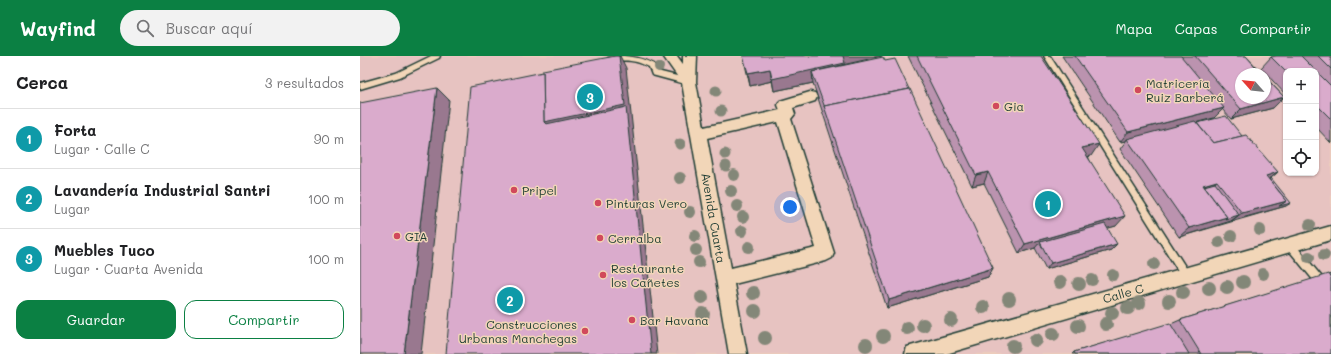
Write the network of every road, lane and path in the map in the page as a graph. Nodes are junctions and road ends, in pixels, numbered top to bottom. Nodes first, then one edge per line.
1 (437, 56) edge
2 (670, 56) edge
3 (690, 56) edge
4 (1047, 56) edge
5 (604, 61) edge
6 (689, 82) junction
7 (360, 86) edge
8 (810, 97) dead end
9 (783, 116) junction
10 (699, 134) junction
11 (1331, 233) edge
12 (1290, 245) junction
13 (1185, 274) junction
14 (725, 278) junction
15 (1331, 295) edge
16 (738, 354) edge
17 (914, 354) edge

1 - 7 lane
2 - 6 street
3 - 6 street
4 - 13 lane
5 - 6 lane
6 - 10 street, Avenida Cuarta
8 - 9 street
9 - 10 street
9 - 14 street
10 - 14 street, Avenida Cuarta
11 - 12 street, Calle C
12 - 13 street, Calle C
12 - 15 lane
13 - 17 street, Calle C
14 - 16 street, Avenida Cuarta

